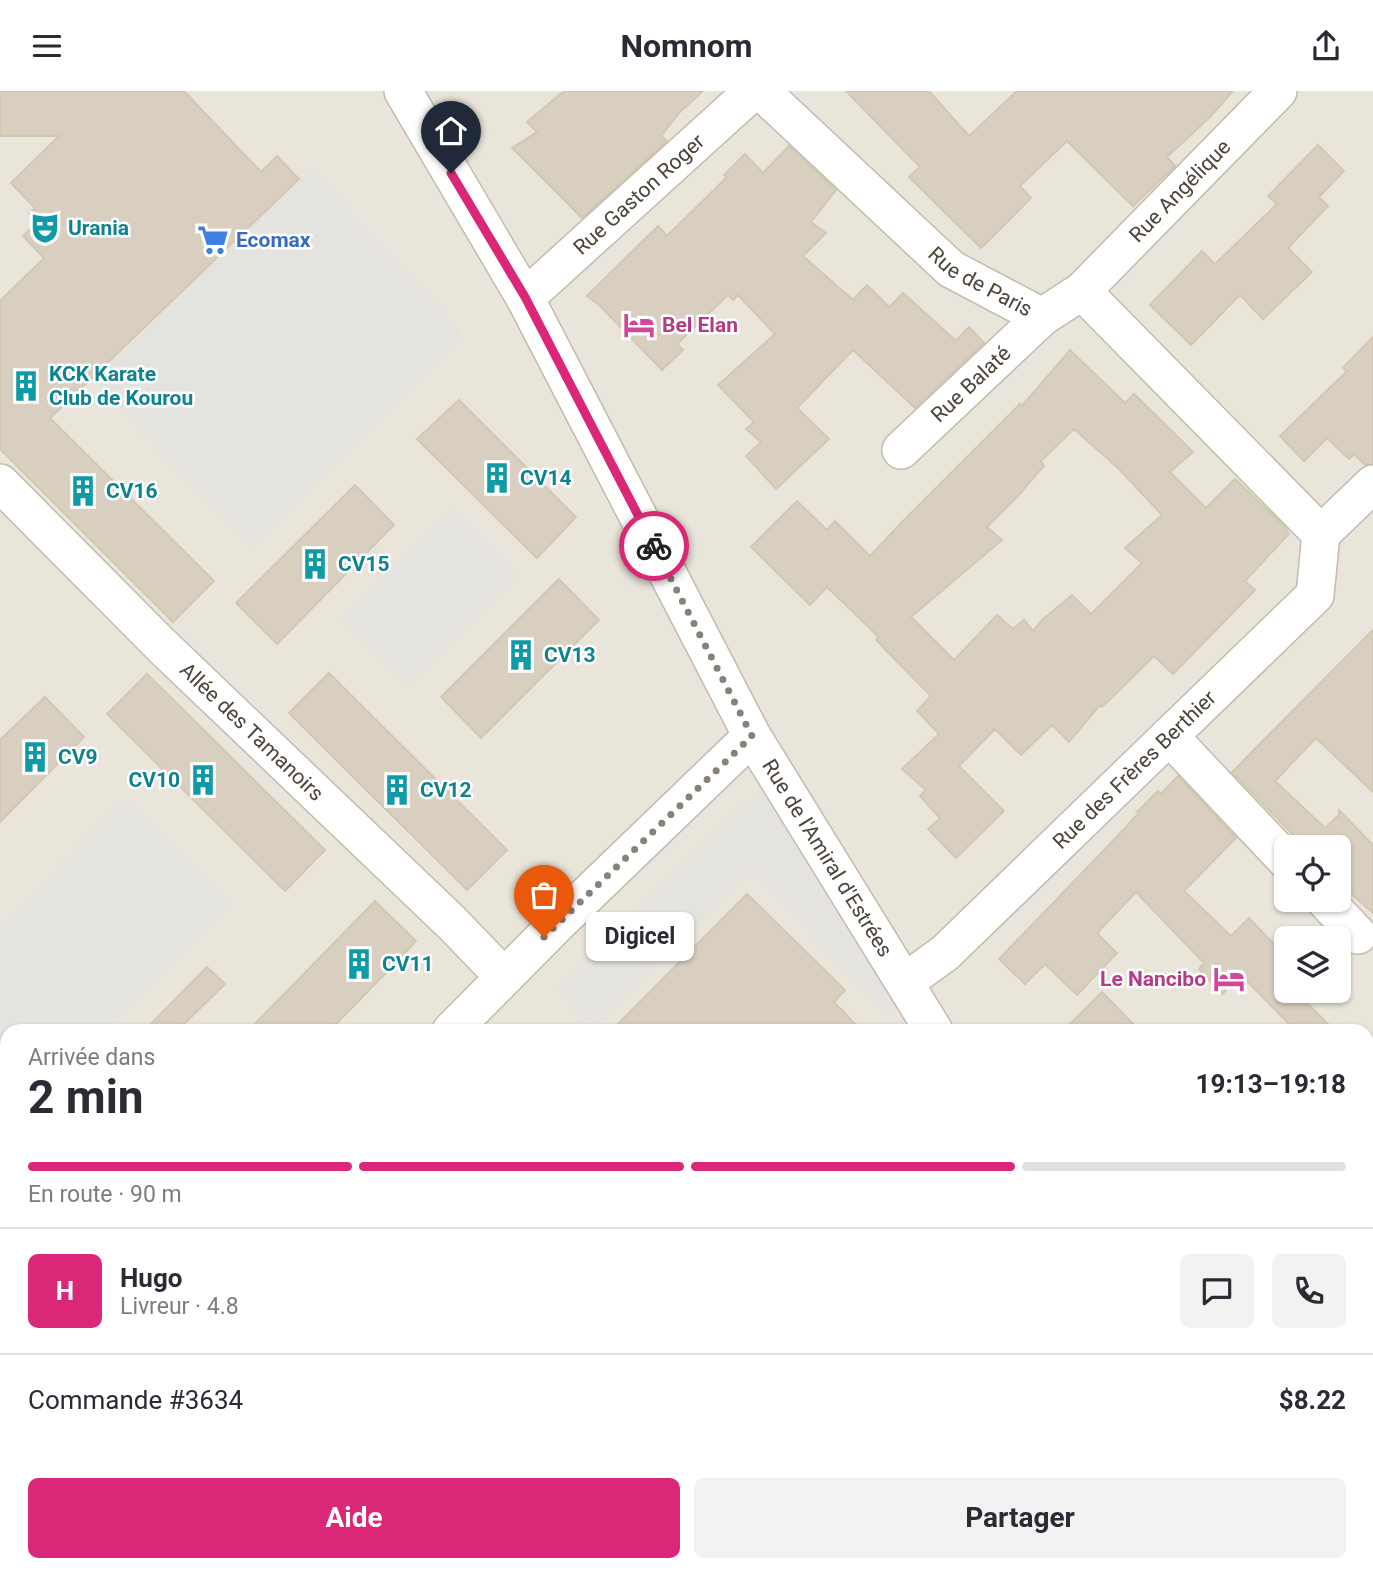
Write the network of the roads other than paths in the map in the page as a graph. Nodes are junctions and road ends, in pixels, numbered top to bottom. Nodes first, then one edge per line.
1 (403, 91) edge
2 (752, 91) edge
3 (761, 91) edge
4 (1278, 91) edge
5 (1082, 291) junction
6 (525, 297) junction
7 (1042, 317) junction
8 (901, 450) dead end
9 (0, 483) edge
10 (1373, 484) edge
11 (1321, 534) junction
12 (752, 736) junction
13 (1169, 736) junction
14 (1274, 847) edge
15 (1336, 912) edge
16 (1358, 935) dead end
17 (504, 977) junction
18 (905, 982) junction
19 (458, 1024) edge
20 (930, 1024) edge

1 - 6 street, Rue de l'Amiral d'Estrées
2 - 6 street, Rue Gaston Roger
3 - 7 street, Rue de Paris
4 - 5 street, Rue Angélique
5 - 7 street, Rue de Paris
5 - 11 street
6 - 12 street, Rue de l'Amiral d'Estrées
7 - 8 street, Rue Balaté
9 - 17 street, Allée des Tamanoirs
10 - 11 street
11 - 13 street, Rue des Frères Berthier
12 - 17 street
12 - 18 street, Rue de l'Amiral d'Estrées
13 - 14 street
13 - 18 street, Rue des Frères Berthier
15 - 16 street
17 - 19 street
18 - 20 street, Rue de l'Amiral d'Estrées

